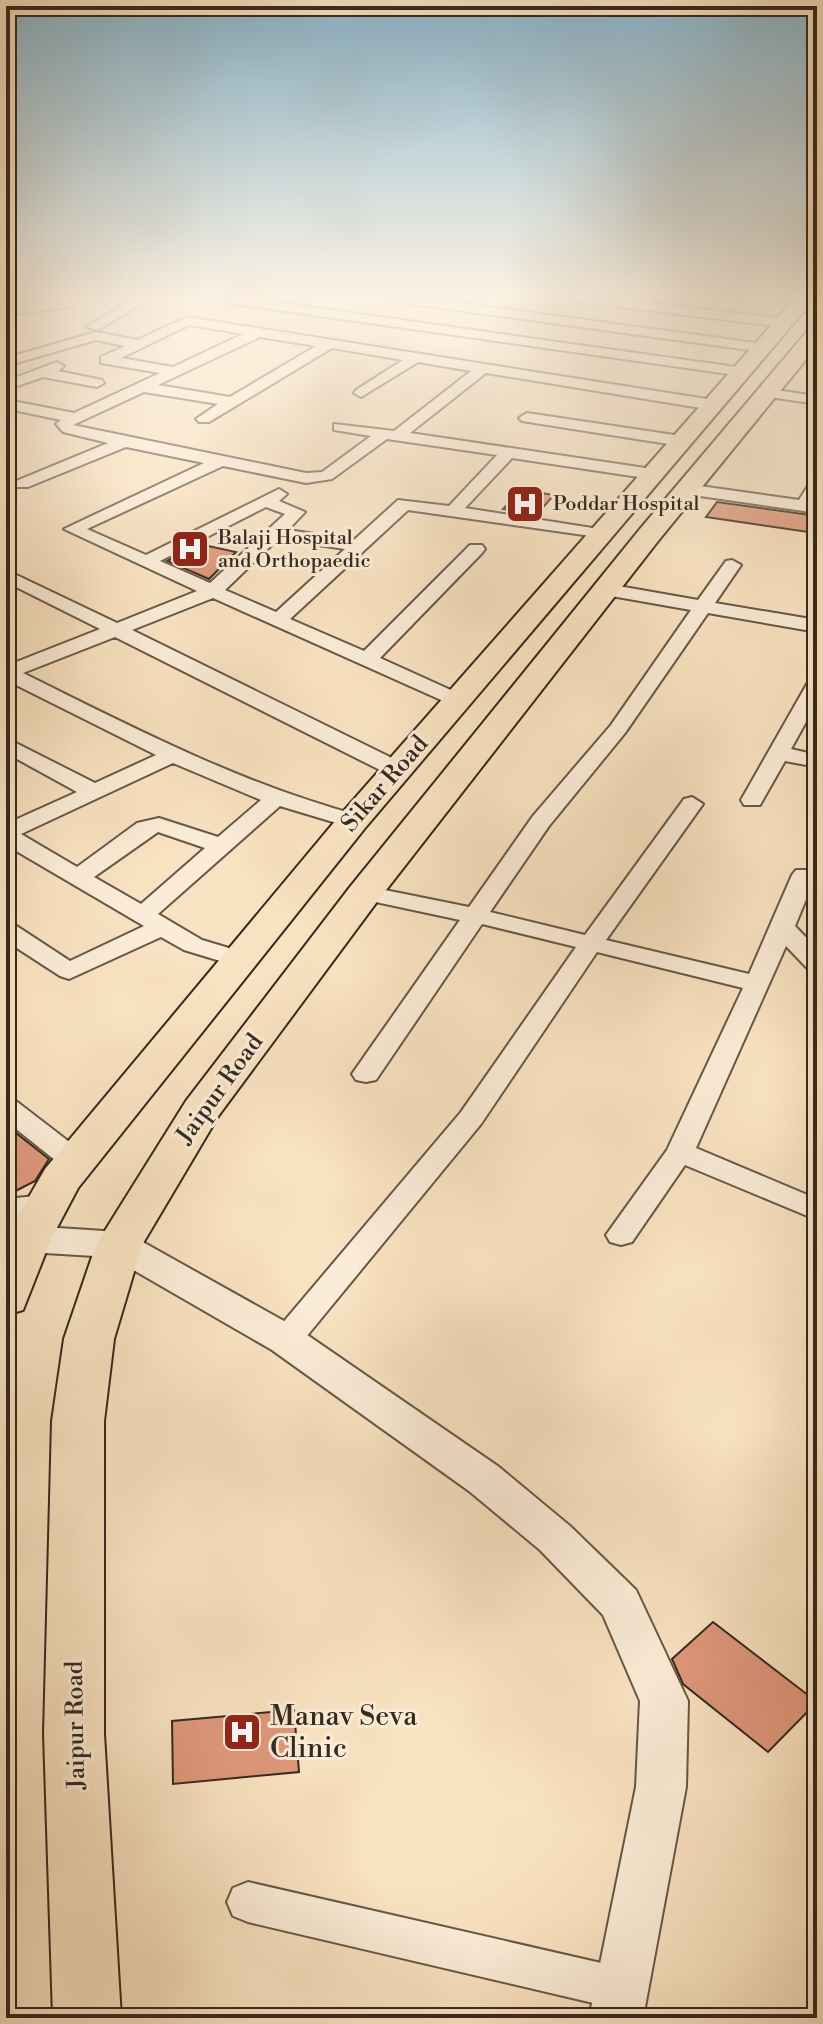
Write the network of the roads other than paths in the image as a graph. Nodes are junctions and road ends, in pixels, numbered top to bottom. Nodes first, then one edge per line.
1 (129, 392) edge
2 (173, 392) edge
3 (249, 392) edge
4 (450, 392) edge
5 (630, 392) edge
6 (726, 392) edge
7 (740, 392) edge
8 (6, 401) edge
9 (232, 402) junction
10 (713, 405) junction
11 (75, 418) junction
12 (527, 418) dead end
13 (204, 419) dead end
14 (339, 427) dead end
15 (391, 435) junction
16 (681, 441) junction
17 (124, 442) junction
18 (507, 454) junction
19 (221, 461) junction
20 (306, 478) junction
21 (669, 482) junction
22 (22, 484) dead end
23 (817, 484) edge
24 (266, 502) junction
25 (810, 507) edge
26 (453, 511) junction
27 (274, 533) junction
28 (599, 534) junction
29 (358, 546) junction
30 (476, 549) dead end
31 (147, 561) junction
32 (732, 565) dead end
33 (6, 575) edge
34 (607, 590) junction
35 (212, 592) junction
36 (701, 607) junction
37 (277, 621) junction
38 (817, 626) edge
39 (116, 630) junction
40 (366, 661) junction
41 (7, 672) edge
42 (817, 684) edge
43 (457, 700) junction
44 (6, 744) edge
45 (778, 753) junction
46 (173, 755) junction
47 (817, 761) edge
48 (398, 770) junction
49 (94, 792) junction
50 (276, 798) junction
51 (752, 800) dead end
52 (692, 804) dead end
53 (353, 821) junction
54 (6, 834) edge
55 (221, 846) junction
56 (804, 875) dead end
57 (79, 877) junction
58 (365, 893) junction
59 (477, 916) junction
60 (153, 921) junction
61 (782, 927) junction
62 (6, 930) edge
63 (591, 943) junction
64 (240, 959) junction
65 (817, 964) edge
66 (758, 984) junction
67 (366, 1074) dead end
68 (6, 1107) edge
69 (680, 1152) junction
70 (75, 1161) junction
71 (45, 1205) junction
72 (6, 1209) edge
73 (817, 1210) edge
74 (621, 1235) dead end
75 (28, 1239) junction
76 (119, 1245) junction
77 (6, 1298) edge
78 (286, 1340) junction
79 (248, 1902) dead end
80 (623, 2009) edge
81 (87, 2018) edge

1 - 11 street
2 - 9 street
3 - 9 street
4 - 15 street
5 - 10 street
6 - 10 main road, Sikar Road
7 - 21 main road, Jaipur Road
8 - 11 street
9 - 13 street
10 - 16 main road, Sikar Road
11 - 17 street
12 - 16 street
14 - 15 street
15 - 18 street
15 - 20 street
16 - 21 main road, Sikar Road
17 - 19 street
17 - 22 street
18 - 21 street
18 - 26 street
19 - 20 street
19 - 31 street
20 - 24 street
21 - 25 street
21 - 28 main road, Sikar Road
21 - 34 main road, Jaipur Road
23 - 25 street
24 - 27 street
24 - 31 street
26 - 28 street
26 - 29 street
27 - 29 street
27 - 35 street
28 - 43 main road, Sikar Road
29 - 37 street
30 - 40 street
31 - 35 street
32 - 36 street
33 - 39 street
34 - 36 street
34 - 58 main road, Jaipur Road
35 - 37 street
35 - 39 street
36 - 38 street
36 - 59 street
37 - 40 street
39 - 41 street
39 - 48 street
40 - 43 street
41 - 46 street
42 - 45 street
43 - 48 main road, Sikar Road
44 - 49 street
45 - 47 street
45 - 51 street
46 - 49 street
46 - 50 street
48 - 53 main road, Sikar Road
49 - 54 street
50 - 53 street
50 - 55 street
52 - 63 street
53 - 64 main road, Sikar Road
54 - 57 street
55 - 57 street
55 - 60 street
56 - 61 street
57 - 60 street
58 - 59 street
58 - 76 main road, Jaipur Road
59 - 63 street
59 - 67 street
60 - 62 street
60 - 64 street
61 - 65 street
61 - 66 street
63 - 66 street
63 - 78 street
64 - 70 main road, Sikar Road
66 - 69 street
68 - 70 street
69 - 73 street
69 - 74 street
70 - 71 main road, Sikar Road
71 - 72 street
71 - 75 main road, Sikar Road
75 - 76 street
75 - 77 main road, Sikar Road
76 - 78 street
76 - 81 main road, Jaipur Road
78 - 80 street
79 - 80 street

